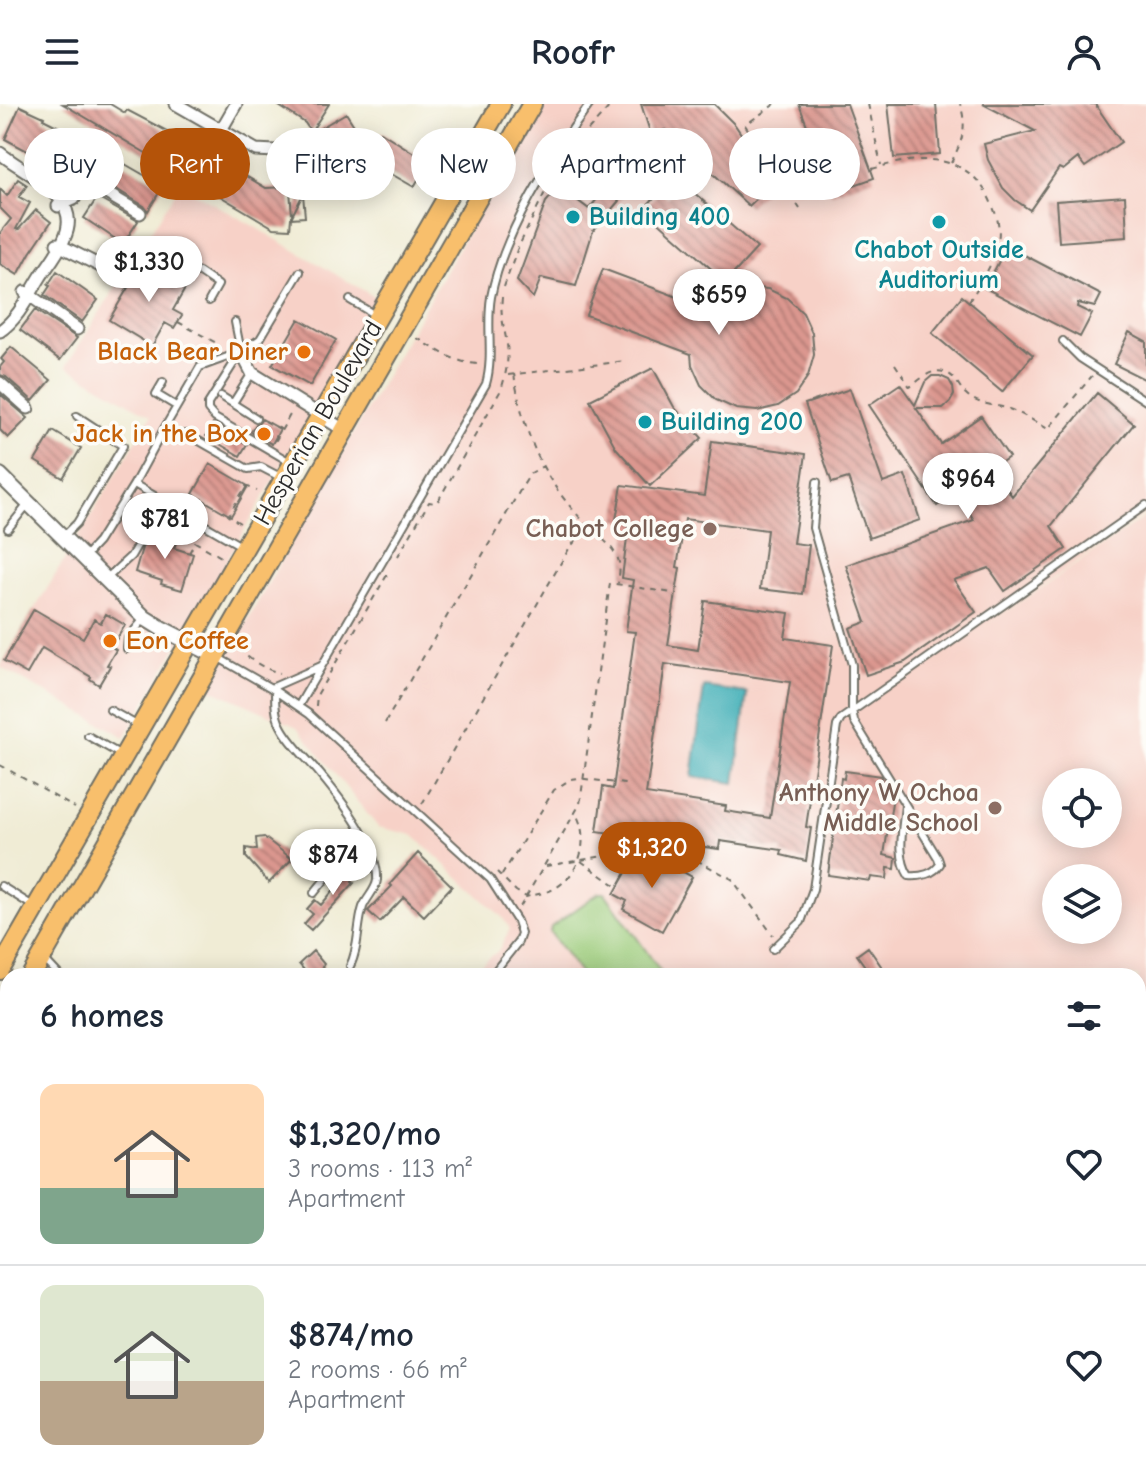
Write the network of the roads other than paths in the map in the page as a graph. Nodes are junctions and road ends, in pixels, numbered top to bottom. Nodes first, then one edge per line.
1 (176, 104) edge
2 (236, 104) edge
3 (501, 104) edge
4 (532, 104) edge
5 (590, 104) edge
6 (218, 128) edge
7 (222, 128) edge
8 (0, 153) edge
9 (0, 160) edge
10 (72, 200) edge
11 (118, 200) edge
12 (60, 205) junction
13 (140, 213) dead end
14 (58, 245) junction
15 (199, 272) dead end
16 (300, 272) dead end
17 (116, 274) dead end
18 (26, 293) junction
19 (350, 300) dead end
20 (209, 301) dead end
21 (378, 316) junction
22 (0, 322) edge
23 (235, 322) dead end
24 (77, 329) dead end
25 (0, 331) edge
26 (1063, 341) dead end
27 (241, 352) junction
28 (252, 373) junction
29 (163, 382) dead end
30 (0, 383) edge
31 (221, 396) dead end
32 (1146, 401) edge
33 (233, 403) junction
34 (176, 406) junction
35 (28, 408) dead end
36 (321, 415) junction
37 (77, 416) dead end
38 (256, 418) road end
39 (165, 427) junction
40 (344, 430) junction
41 (288, 472) junction
42 (0, 475) edge
43 (817, 482) dead end
44 (134, 484) junction
45 (163, 501) junction
46 (28, 504) junction
47 (1146, 505) edge
48 (8, 529) dead end
49 (63, 537) junction
50 (245, 547) junction
51 (83, 557) junction
52 (105, 579) junction
53 (145, 618) junction
54 (189, 643) junction
55 (127, 649) dead end
56 (214, 655) junction
57 (324, 665) junction
58 (273, 689) junction
59 (299, 705) junction
60 (852, 709) junction
61 (110, 710) dead end
62 (140, 727) junction
63 (88, 736) dead end
64 (123, 757) junction
65 (905, 805) junction
66 (362, 834) junction
67 (1, 886) edge
68 (314, 893) dead end
69 (36, 908) junction
70 (773, 949) dead end
71 (42, 958) junction
72 (350, 966) dead end
73 (1, 968) edge
74 (36, 968) edge
75 (52, 968) edge
76 (497, 968) edge

1 - 6 street
2 - 7 street
3 - 21 main road, Hesperian Boulevard
4 - 40 main road, Hesperian Boulevard
5 - 57 lane
8 - 12 street
9 - 12 street
10 - 12 street
11 - 13 street
12 - 14 street
14 - 17 street
14 - 18 street
15 - 20 lane
16 - 27 lane
18 - 22 street
18 - 24 street
18 - 25 street
19 - 21 lane
21 - 36 main road, Hesperian Boulevard
23 - 27 lane
26 - 32 lane
27 - 28 street
27 - 34 lane
27 - 41 lane
28 - 33 lane
28 - 36 street
29 - 34 lane
30 - 35 street
31 - 33 lane
33 - 38 lane
34 - 39 lane
36 - 40 street
36 - 41 main road, Hesperian Boulevard
37 - 49 lane
39 - 41 lane
39 - 44 lane
40 - 56 main road, Hesperian Boulevard
41 - 50 main road, Hesperian Boulevard
42 - 46 street
43 - 60 lane
44 - 45 lane
44 - 51 lane
45 - 50 lane
45 - 52 lane
46 - 48 lane
46 - 49 street
47 - 60 lane
49 - 51 street
50 - 54 main road, Hesperian Boulevard
51 - 52 street
52 - 53 street
53 - 54 street
53 - 55 lane
54 - 56 street
54 - 62 main road, Hesperian Boulevard
56 - 58 lane
56 - 71 main road, Hesperian Boulevard
57 - 58 lane
57 - 59 lane
58 - 59 lane
58 - 66 lane
59 - 76 lane
60 - 65 lane
60 - 70 lane
61 - 62 lane
62 - 64 main road, Hesperian Boulevard
63 - 64 lane
64 - 69 main road, Hesperian Boulevard
65 - 65 lane
66 - 68 lane
66 - 72 lane
67 - 69 lane
69 - 73 main road, Hesperian Boulevard
71 - 74 main road, Hesperian Boulevard
71 - 75 lane

